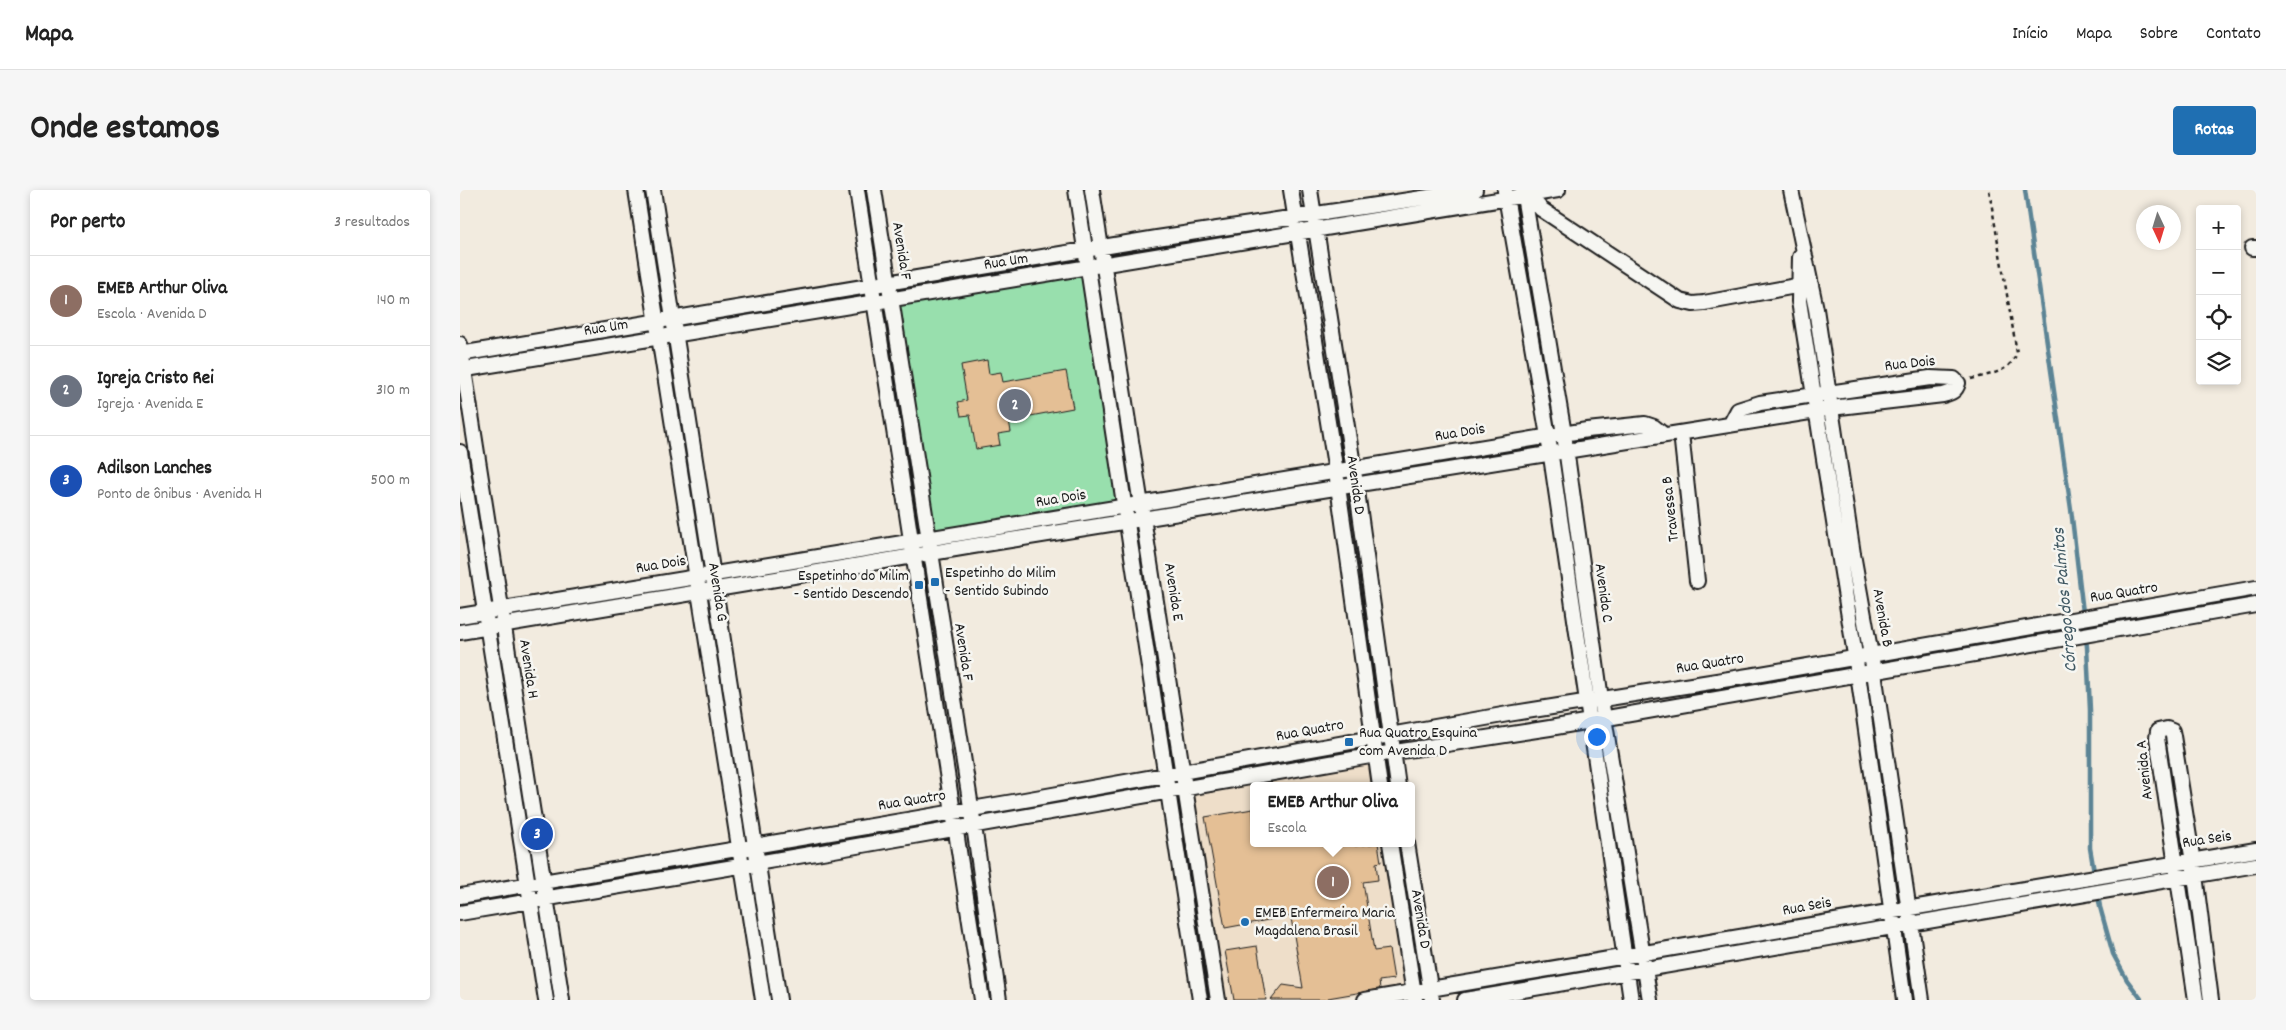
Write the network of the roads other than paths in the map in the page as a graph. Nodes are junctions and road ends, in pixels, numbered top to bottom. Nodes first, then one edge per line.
1 (636, 190) edge
2 (653, 190) edge
3 (857, 190) edge
4 (874, 190) edge
5 (1077, 190) edge
6 (1092, 190) edge
7 (1291, 190) edge
8 (1310, 190) edge
9 (1476, 190) edge
10 (1558, 190) edge
11 (1791, 190) edge
12 (1526, 193) edge
13 (1498, 195) edge
14 (1313, 213) junction
15 (1295, 216) junction
16 (1316, 229) junction
17 (1298, 232) junction
18 (1101, 248) junction
19 (1085, 250) junction
20 (663, 255) junction
21 (647, 259) junction
22 (1104, 263) junction
23 (1088, 266) junction
24 (889, 283) junction
25 (1805, 285) junction
26 (872, 286) junction
27 (891, 298) junction
28 (875, 301) junction
29 (674, 319) junction
30 (658, 322) junction
31 (676, 334) junction
32 (659, 337) junction
33 (460, 351) edge
34 (462, 370) edge
35 (1123, 385) junction
36 (1106, 388) junction
37 (1829, 392) junction
38 (1813, 394) junction
39 (1831, 408) junction
40 (1816, 411) junction
41 (1730, 425) junction
42 (1681, 433) junction
43 (1564, 434) junction
44 (1548, 436) junction
45 (1664, 436) junction
46 (1566, 451) junction
47 (460, 452) edge
48 (1550, 453) junction
49 (1354, 469) junction
50 (698, 470) junction
51 (1336, 472) junction
52 (681, 473) junction
53 (1356, 484) junction
54 (1337, 487) junction
55 (1141, 504) junction
56 (1124, 507) junction
57 (1144, 518) junction
58 (1127, 521) junction
59 (928, 539) junction
60 (912, 542) junction
61 (931, 553) junction
62 (914, 556) junction
63 (714, 574) junction
64 (698, 577) junction
65 (1697, 581) dead end
66 (2256, 588) edge
67 (717, 589) junction
68 (700, 592) junction
69 (2153, 606) junction
70 (2256, 606) edge
71 (502, 610) junction
72 (485, 612) junction
73 (460, 616) edge
74 (2157, 622) junction
75 (503, 625) junction
76 (488, 627) junction
77 (460, 632) edge
78 (1870, 654) junction
79 (1855, 657) junction
80 (1874, 672) junction
81 (1858, 674) junction
82 (1601, 699) junction
83 (1586, 702) junction
84 (1604, 719) junction
85 (1589, 721) junction
86 (1390, 735) junction
87 (1372, 738) junction
88 (739, 739) junction
89 (723, 743) junction
90 (1393, 754) junction
91 (1376, 756) junction
92 (1886, 760) junction
93 (1870, 762) junction
94 (1182, 771) junction
95 (1166, 774) junction
96 (1379, 782) edge
97 (1397, 782) edge
98 (530, 789) junction
99 (1185, 789) junction
100 (514, 791) junction
101 (1169, 792) junction
102 (1616, 795) junction
103 (1601, 799) junction
104 (970, 809) junction
105 (954, 812) junction
106 (536, 826) junction
107 (974, 826) junction
108 (520, 828) junction
109 (957, 829) junction
110 (797, 838) junction
111 (755, 845) junction
112 (1391, 847) edge
113 (1408, 847) edge
114 (738, 848) junction
115 (2256, 850) edge
116 (800, 856) junction
117 (2192, 860) junction
118 (757, 863) junction
119 (2175, 863) junction
120 (2256, 865) edge
121 (742, 866) junction
122 (626, 868) junction
123 (2195, 875) junction
124 (2178, 878) junction
125 (544, 881) junction
126 (528, 884) junction
127 (630, 884) junction
128 (479, 893) junction
129 (460, 896) edge
130 (546, 898) junction
131 (530, 901) junction
132 (1907, 907) junction
133 (482, 909) junction
134 (1890, 910) junction
135 (460, 912) edge
136 (1909, 923) junction
137 (1892, 926) junction
138 (1643, 953) junction
139 (1624, 956) junction
140 (1646, 969) junction
141 (1626, 972) junction
142 (1431, 995) edge
143 (1414, 996) edge
144 (546, 1000) edge
145 (562, 1000) edge
146 (763, 1000) edge
147 (779, 1000) edge
148 (982, 1000) edge
149 (999, 1000) edge
150 (1200, 1000) edge
151 (1218, 1000) edge
152 (1365, 1000) edge
153 (1465, 1000) edge
154 (1630, 1000) edge
155 (1650, 1000) edge
156 (1904, 1000) edge
157 (1922, 1000) edge
158 (2196, 1000) edge
159 (2211, 1000) edge

1 - 21 street, Avenida G
2 - 20 street, Avenida G
3 - 26 street, Avenida F
4 - 24 street, Avenida F
5 - 19 street
6 - 18 street, Avenida E
7 - 15 street, Avenida D
8 - 14 street, Avenida D
9 - 14 street, Rua Um
10 - 12 street, Rua Um
11 - 25 street, Avenida B
12 - 13 street, Rua Um
12 - 25 street
12 - 43 street, Avenida C
13 - 16 street, Rua Um
13 - 44 street, Avenida C
14 - 15 street, Rua Um
14 - 16 street, Avenida D
15 - 17 street, Avenida D
15 - 18 street, Rua Um
16 - 17 street, Rua Um
16 - 49 street, Avenida D
17 - 22 street, Rua Um
17 - 51 street, Avenida D
18 - 19 street, Rua Um
18 - 22 street, Avenida E
19 - 23 street
19 - 24 street, Rua Um
20 - 21 street
20 - 29 street, Avenida G
21 - 30 street, Avenida G
22 - 23 street, Rua Um
22 - 35 street, Avenida E
23 - 27 street, Rua Um
23 - 36 street
24 - 26 street, Rua Um
24 - 27 street, Avenida F
25 - 37 street, Avenida B
25 - 38 street, Avenida B
26 - 28 street, Avenida F
26 - 29 street, Rua Um
27 - 28 street, Rua Um
27 - 59 street, Avenida F
28 - 31 street, Rua Um
28 - 60 street, Avenida F
29 - 30 street, Rua Um
29 - 31 street, Avenida G
30 - 32 street, Avenida G
30 - 33 street, Rua Um
31 - 32 street, Rua Um
31 - 50 street, Avenida G
32 - 34 street, Rua Um
32 - 52 street, Avenida G
33 - 34 street, Avenida H
34 - 71 street, Avenida H
35 - 36 street
35 - 55 street, Avenida E
36 - 56 street
37 - 38 street, Rua Dois
37 - 39 street, Avenida B
37 - 39 street, Rua Dois
38 - 40 street, Avenida B
38 - 41 street, Rua Dois
39 - 40 street, Rua Dois
39 - 78 street, Avenida B
40 - 41 street, Rua Dois
40 - 79 street, Avenida B
41 - 42 street, Rua Dois
42 - 45 street, Rua Dois
42 - 65 street, Travessa B
43 - 44 street, Rua Dois
43 - 45 street, Rua Dois
43 - 46 street, Avenida C
44 - 48 street, Avenida C
44 - 49 street, Rua Dois
45 - 46 street, Rua Dois
46 - 48 street, Rua Dois
46 - 82 street, Avenida C
47 - 72 street, Avenida H
48 - 53 street, Rua Dois
48 - 83 street, Avenida C
49 - 51 street, Rua Dois
49 - 53 street, Avenida D
50 - 52 street
50 - 63 street, Avenida G
51 - 54 street, Avenida D
51 - 55 street, Rua Dois
52 - 64 street, Avenida G
53 - 54 street, Rua Dois
53 - 86 street, Avenida D
54 - 57 street, Rua Dois
54 - 87 street, Avenida D
55 - 56 street, Rua Dois
55 - 57 street, Avenida E
56 - 58 street
56 - 59 street, Rua Dois
57 - 58 street, Rua Dois
57 - 94 street, Avenida E
58 - 61 street, Rua Dois
58 - 95 street
59 - 60 street, Rua Dois
59 - 61 street, Avenida F
60 - 62 street, Avenida F
60 - 63 street, Rua Dois
61 - 62 street, Rua Dois
61 - 104 street, Avenida F
62 - 67 street, Rua Dois
62 - 105 street, Avenida F
63 - 64 street, Rua Dois
63 - 67 street, Avenida G
64 - 68 street, Avenida G
64 - 71 street, Rua Dois
66 - 69 street, Rua Quatro
67 - 68 street, Rua Dois
67 - 88 street, Avenida G
68 - 75 street, Rua Dois
68 - 89 street, Avenida G
69 - 74 street
69 - 78 street, Rua Quatro
70 - 74 street, Rua Quatro
71 - 72 street, Rua Dois
71 - 75 street, Avenida H
72 - 73 street, Rua Dois
72 - 76 street, Avenida H
74 - 80 street, Rua Quatro
75 - 76 street, Rua Dois
75 - 98 street, Avenida H
76 - 77 street, Rua Dois
76 - 100 street, Avenida H
78 - 79 street, Rua Quatro
78 - 80 street, Avenida B
79 - 81 street, Avenida B
79 - 82 street, Rua Quatro
80 - 81 street, Rua Quatro
80 - 92 street, Avenida B
81 - 84 street, Rua Quatro
81 - 93 street, Avenida B
82 - 83 street, Rua Quatro
82 - 84 street, Avenida C
83 - 85 street, Avenida C
83 - 86 street, Rua Quatro
84 - 85 street, Rua Quatro
84 - 102 street, Avenida C
85 - 90 street, Rua Quatro
85 - 103 street, Avenida C
86 - 87 street, Rua Quatro
86 - 90 street, Avenida D
87 - 91 street, Avenida D
87 - 94 street, Rua Quatro
88 - 89 street
88 - 111 street, Avenida G
89 - 114 street, Avenida G
90 - 91 street, Rua Quatro
90 - 97 street, Avenida D
91 - 96 street, Avenida D
91 - 99 street, Rua Quatro
92 - 93 street
92 - 132 street, Avenida B
93 - 134 street, Avenida B
94 - 95 street, Rua Quatro
94 - 99 street, Avenida E
95 - 101 street
95 - 104 street, Rua Quatro
98 - 100 street
98 - 106 street, Avenida H
99 - 101 street, Rua Quatro
99 - 151 street, Avenida E
100 - 108 street, Avenida H
101 - 107 street, Rua Quatro
101 - 150 street
102 - 103 street
102 - 138 street, Avenida C
103 - 139 street, Avenida C
104 - 105 street, Rua Quatro
104 - 107 street, Avenida F
105 - 109 street, Avenida F
105 - 110 street, Rua Quatro
106 - 108 street
106 - 125 street, Avenida H
107 - 109 street, Rua Quatro
107 - 149 street, Avenida F
108 - 126 street, Avenida H
109 - 116 street, Rua Quatro
109 - 148 street, Avenida F
110 - 111 street, Rua Quatro
110 - 116 street
111 - 114 street, Rua Quatro
111 - 118 street, Avenida G
112 - 143 street, Avenida D
113 - 142 street, Avenida D
114 - 121 street, Avenida G
114 - 122 street, Rua Quatro
115 - 117 street, Rua Seis
116 - 118 street, Rua Quatro
117 - 119 street, Rua Seis
117 - 119 street, Avenida A
117 - 123 street, Avenida A
118 - 121 street, Rua Quatro
118 - 147 street, Avenida G
119 - 124 street, Avenida A
119 - 132 street, Rua Seis
120 - 123 street, Rua Seis
121 - 127 street, Rua Quatro
121 - 146 street, Avenida G
122 - 125 street, Rua Quatro
122 - 127 street
123 - 124 street, Rua Seis
123 - 159 street, Avenida A
124 - 136 street, Rua Seis
124 - 158 street, Avenida A
125 - 126 street, Rua Quatro
125 - 130 street, Avenida H
126 - 128 street, Rua Quatro
126 - 131 street, Avenida H
127 - 130 street, Rua Quatro
128 - 129 street, Rua Quatro
128 - 133 street
130 - 131 street, Rua Quatro
130 - 145 street, Avenida H
131 - 133 street, Rua Quatro
131 - 144 street, Avenida H
132 - 134 street, Rua Seis
132 - 136 street, Avenida B
133 - 135 street, Rua Quatro
134 - 137 street, Avenida B
134 - 138 street, Rua Seis
136 - 137 street, Rua Seis
136 - 157 street, Avenida B
137 - 140 street, Rua Seis
137 - 156 street, Avenida B
138 - 139 street, Rua Seis
138 - 140 street, Avenida C
139 - 141 street, Avenida C
139 - 142 street, Rua Seis
140 - 141 street, Rua Seis
140 - 155 street, Avenida C
141 - 153 street, Rua Seis
141 - 154 street, Avenida C
142 - 143 street, Rua Seis
143 - 152 street, Rua Seis

